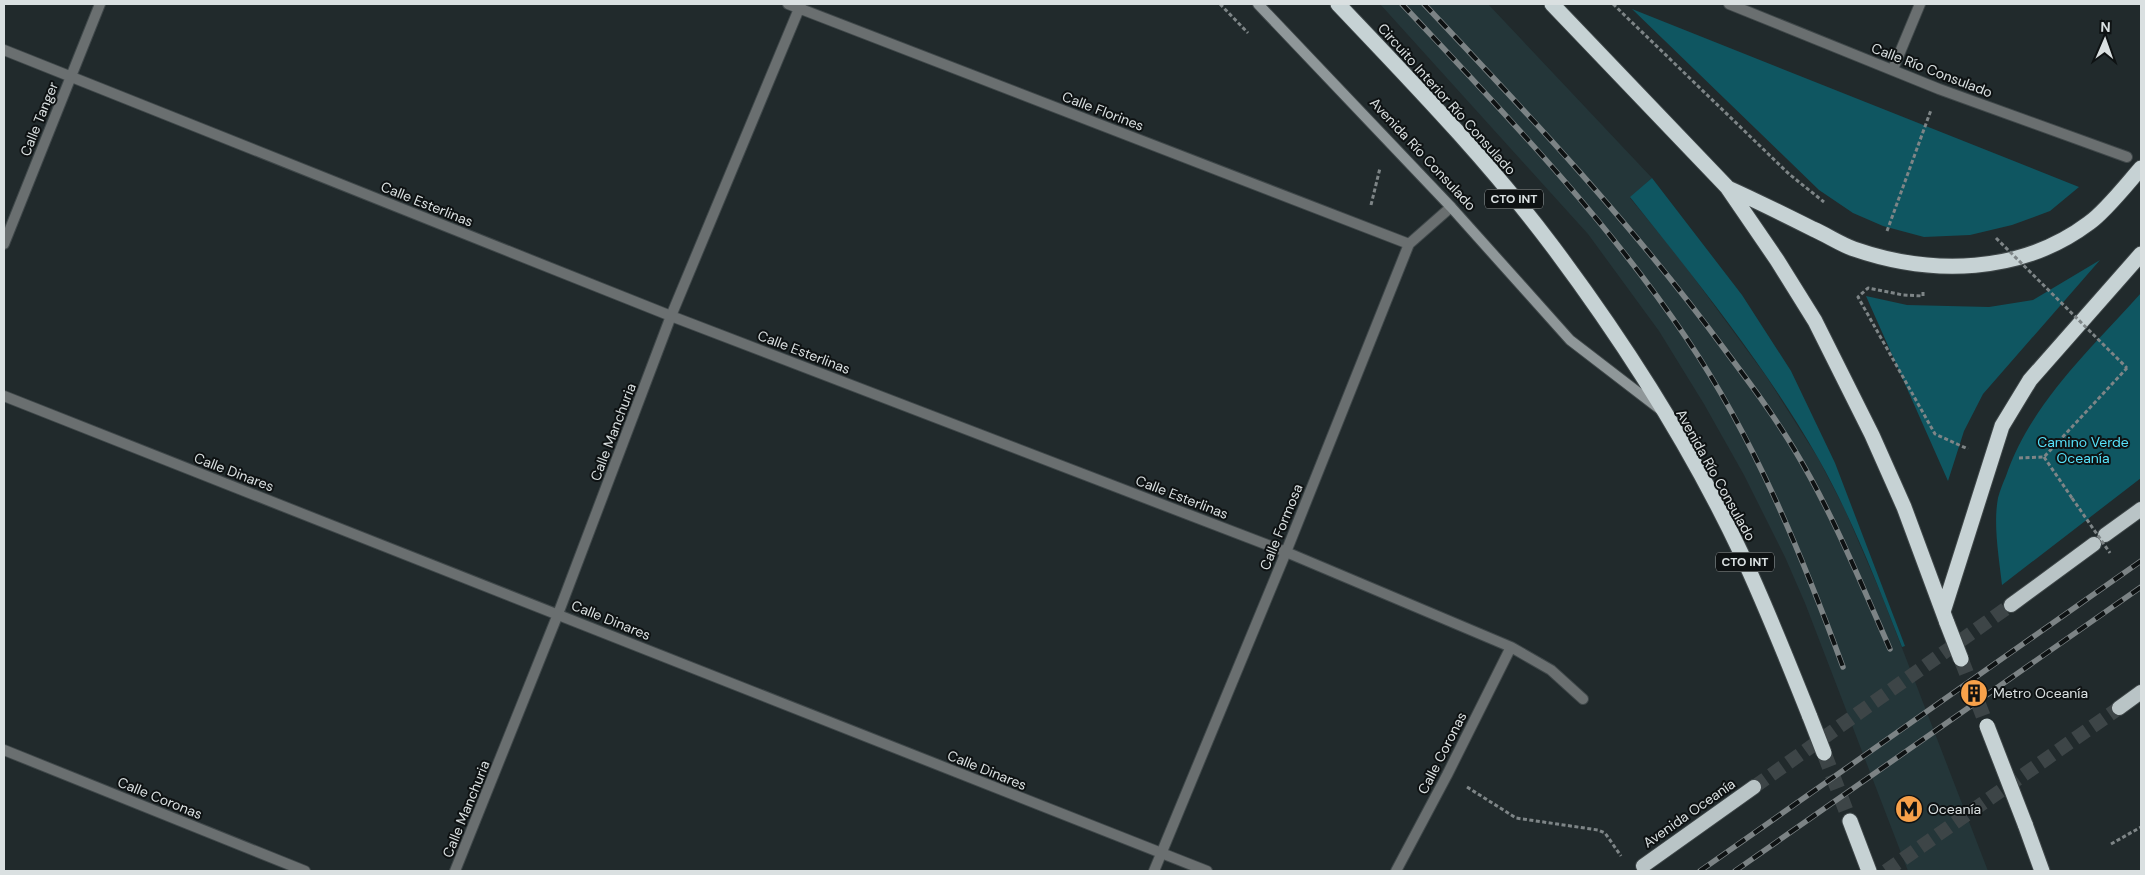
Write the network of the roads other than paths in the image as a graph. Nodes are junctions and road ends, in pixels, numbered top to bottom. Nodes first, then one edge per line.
1 (100, 4) edge
2 (788, 4) edge
3 (1258, 4) edge
4 (1338, 4) edge
5 (1552, 4) edge
6 (1730, 4) edge
7 (1920, 4) edge
8 (800, 6) edge
9 (4, 50) edge
10 (1893, 69) junction
11 (71, 76) junction
12 (2127, 157) dead end
13 (2141, 168) edge
14 (1727, 187) junction
15 (1452, 207) junction
16 (4, 244) edge
17 (1409, 244) junction
18 (2141, 254) edge
19 (671, 316) junction
20 (4, 396) edge
21 (1666, 415) junction
22 (2141, 509) edge
23 (2106, 535) dead end
24 (2094, 544) dead end
25 (1286, 552) junction
26 (2011, 605) tunnel mouth
27 (558, 614) junction
28 (1945, 618) junction
29 (1511, 647) junction
30 (1960, 659) tunnel mouth
31 (2141, 692) edge
32 (1583, 699) dead end
33 (2119, 708) tunnel mouth
34 (1988, 726) tunnel mouth
35 (4, 750) edge
36 (1824, 753) tunnel mouth
37 (1754, 787) tunnel mouth
38 (1850, 821) tunnel mouth
39 (1160, 854) junction
40 (1643, 866) dead end
41 (305, 871) edge
42 (455, 871) edge
43 (1154, 871) edge
44 (1207, 871) edge
45 (1396, 871) edge
46 (1869, 871) edge
47 (2042, 871) edge

1 - 11 street, Calle Tanger
2 - 8 street, Calle Florines
3 - 15 main road, Avenida Río Consulado / CTO INT
4 - 21 highway, Circuito Interior Río Consulado / CTO INT
5 - 14 highway
6 - 10 street, Calle Río Consulado
7 - 10 street
8 - 17 street, Calle Florines
8 - 19 street, Calle Manchuria
9 - 11 street, Calle Esterlinas
10 - 12 street, Calle Río Consulado
11 - 16 street, Calle Tanger
11 - 19 street, Calle Esterlinas
13 - 14 highway
14 - 28 highway
15 - 17 street, Calle Formosa
15 - 21 main road, Avenida Río Consulado / CTO INT
17 - 25 street, Calle Formosa
18 - 28 highway
19 - 25 street, Calle Esterlinas
19 - 27 street, Calle Manchuria
20 - 27 street, Calle Dinares
21 - 36 highway, Avenida Río Consulado / CTO INT, bridge
22 - 23 highway
24 - 26 highway
25 - 29 street, Calle Esterlinas
25 - 39 street, Calle Formosa
27 - 39 street, Calle Dinares
27 - 42 street, Calle Manchuria
28 - 30 highway, bridge
29 - 32 street, Calle Esterlinas
29 - 45 street, Calle Coronas
31 - 33 highway
34 - 47 highway, bridge
35 - 41 street, Calle Coronas
37 - 40 highway, Avenida Oceanía
38 - 46 highway
39 - 43 street, Calle Formosa
39 - 44 street, Calle Dinares

